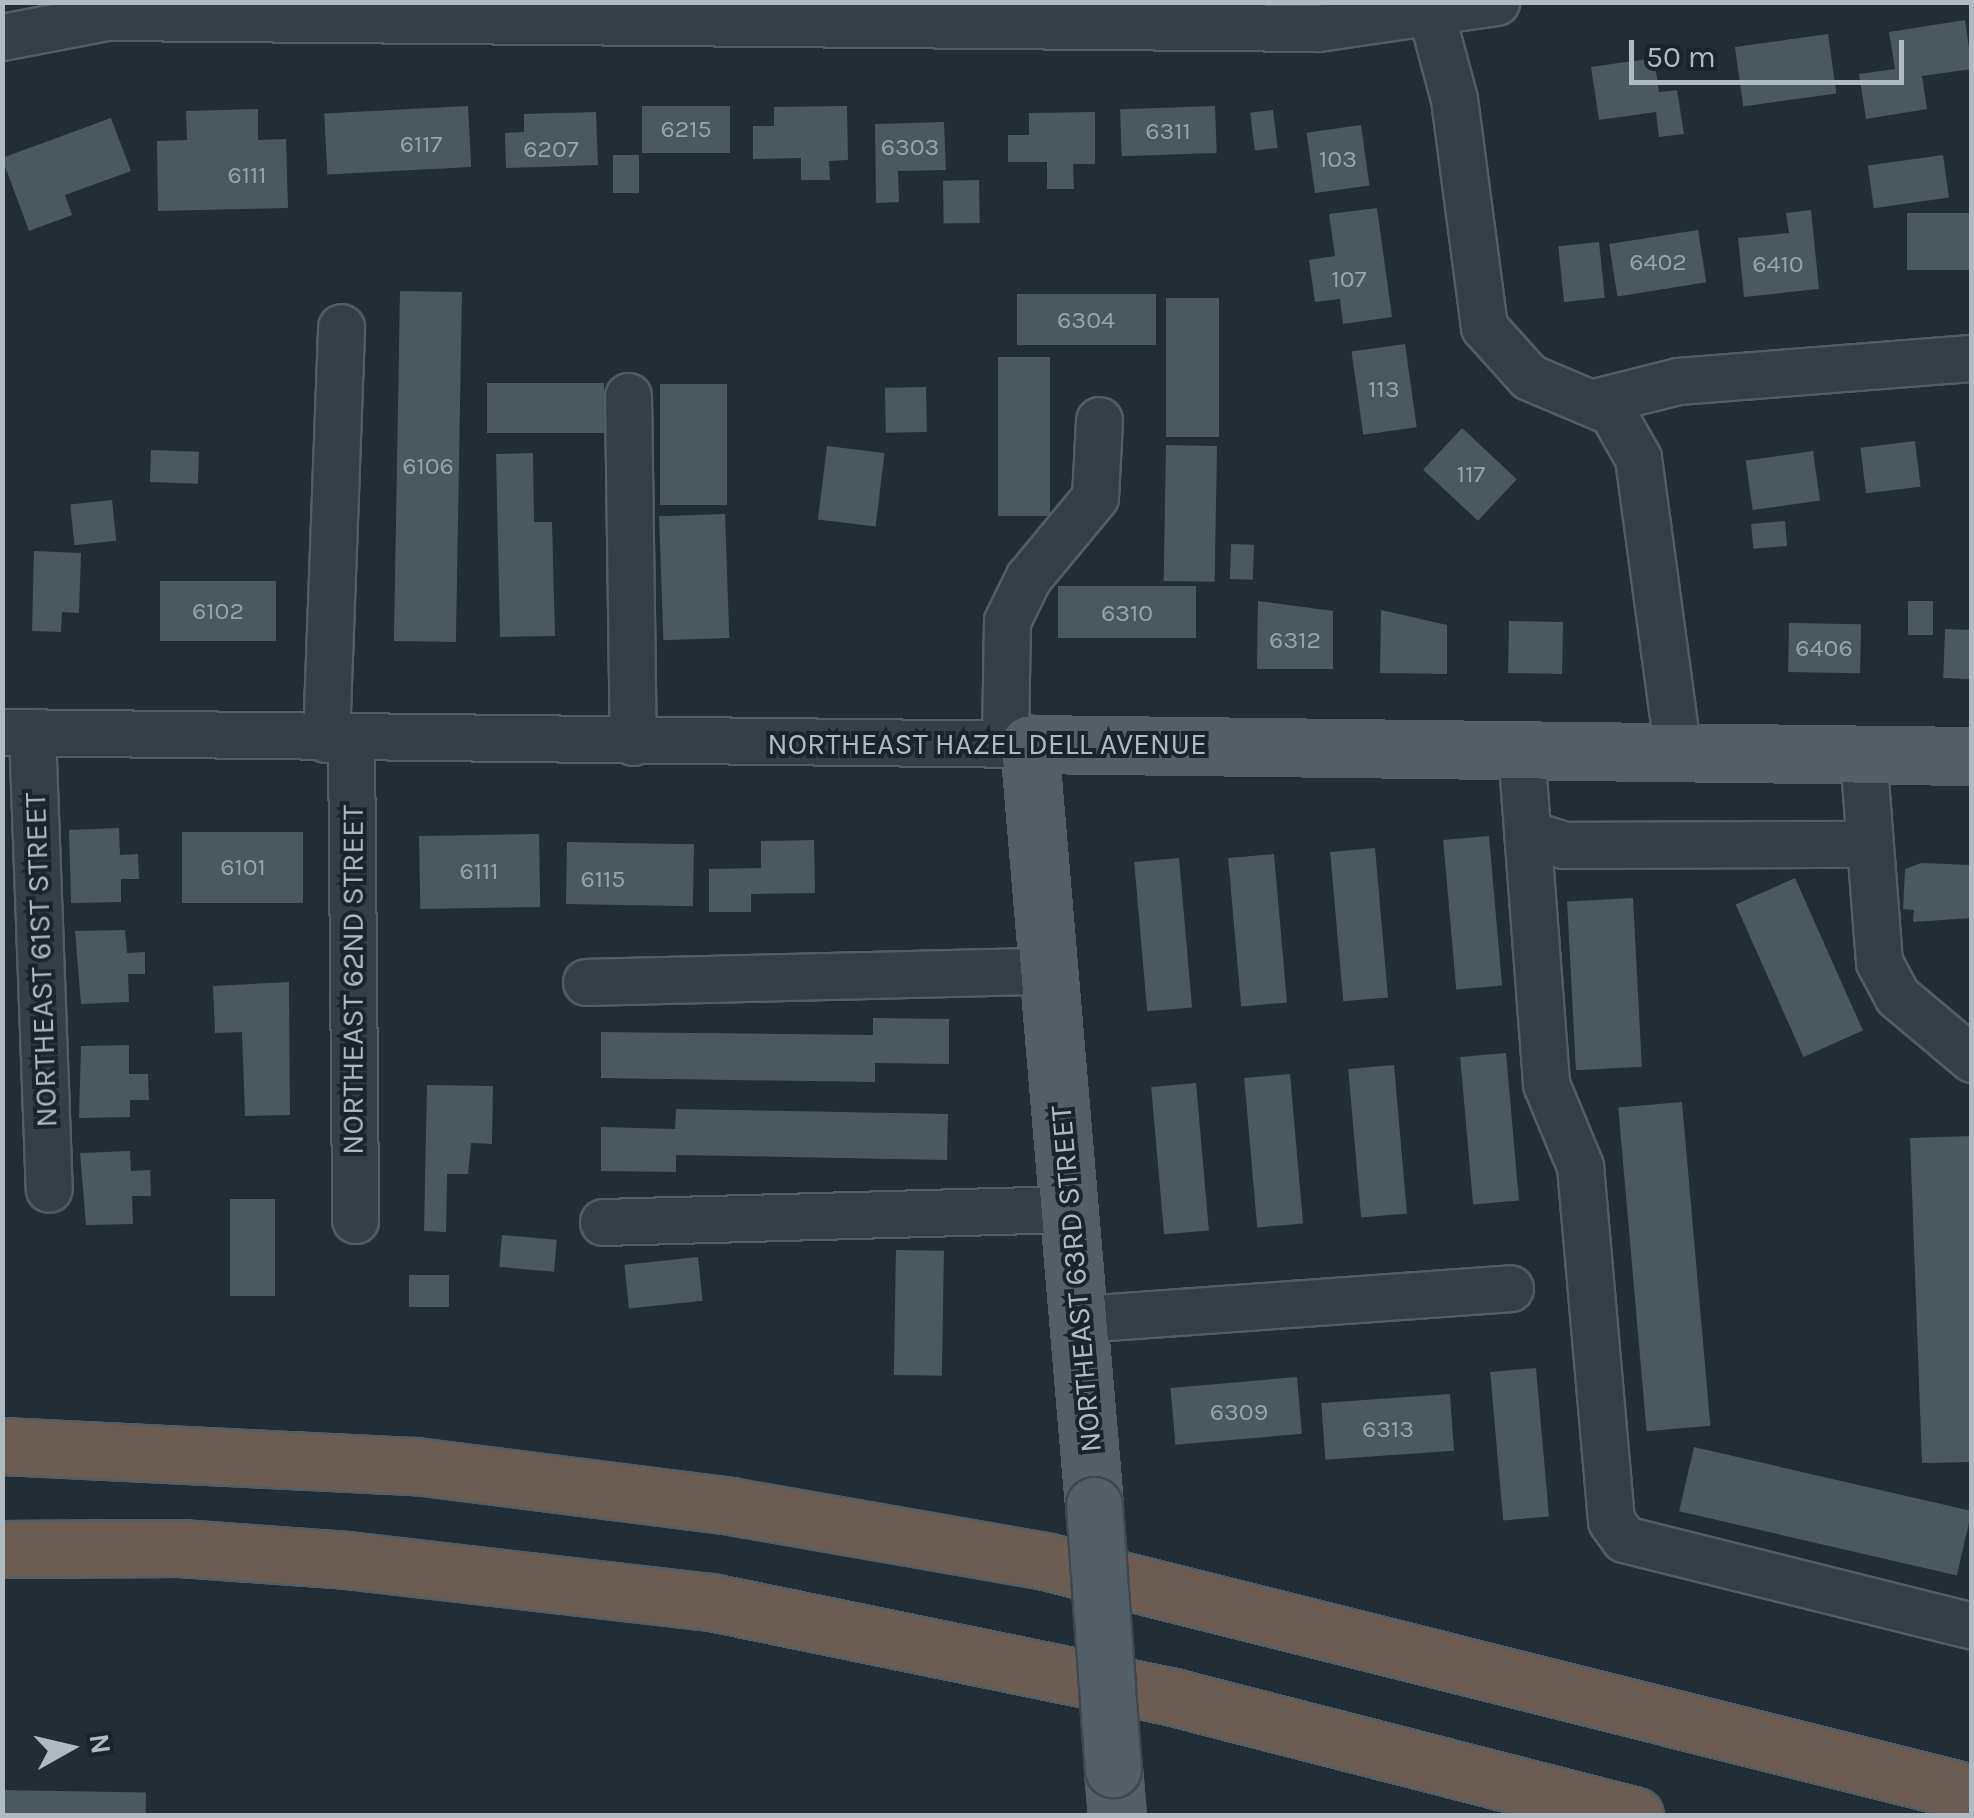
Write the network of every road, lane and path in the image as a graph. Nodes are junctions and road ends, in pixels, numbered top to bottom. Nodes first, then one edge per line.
1 (1496, 2) edge
2 (1430, 8) edge
3 (2, 36) edge
4 (341, 328) dead end
5 (1972, 358) edge
6 (628, 396) dead end
7 (1598, 401) junction
8 (1099, 420) dead end
9 (18, 732) edge
10 (339, 740) junction
11 (632, 742) junction
12 (1017, 744) junction
13 (1522, 750) junction
14 (1678, 752) junction
15 (1862, 754) junction
16 (1972, 756) edge
17 (1528, 833) junction
18 (1869, 844) junction
19 (1050, 971) junction
20 (586, 982) dead end
21 (1972, 1059) edge
22 (49, 1188) dead end
23 (1071, 1209) junction
24 (356, 1220) dead end
25 (603, 1222) dead end
26 (1510, 1288) dead end
27 (1081, 1319) junction
28 (2, 1446) edge
29 (2, 1549) edge
30 (1972, 1626) edge
31 (1114, 1792) edge
32 (1972, 1793) edge
33 (1635, 1816) edge

1 - 2 street
2 - 3 street
2 - 7 street
4 - 10 street, NORTHEAST 62ND STREET
5 - 7 street
6 - 11 street
7 - 14 street
8 - 12 street
9 - 10 street, NORTHEAST HAZEL DELL AVENUE
9 - 22 street, NORTHEAST 61ST STREET
10 - 11 street, NORTHEAST HAZEL DELL AVENUE
10 - 24 street, NORTHEAST 62ND STREET
11 - 12 street, NORTHEAST HAZEL DELL AVENUE
12 - 13 main road, NORTHEAST HAZEL DELL AVENUE
12 - 19 main road, NORTHEAST 63RD STREET
13 - 14 main road, NORTHEAST HAZEL DELL AVENUE
13 - 17 street
14 - 15 main road, NORTHEAST HAZEL DELL AVENUE
15 - 16 main road, NORTHEAST HAZEL DELL AVENUE
15 - 18 street
17 - 18 street
17 - 30 street
18 - 21 street
19 - 20 street
19 - 23 main road, NORTHEAST 63RD STREET
23 - 25 street
23 - 27 main road, NORTHEAST 63RD STREET
26 - 27 street
27 - 31 main road, NORTHEAST 63RD STREET, bridge
28 - 32 highway
29 - 33 highway

